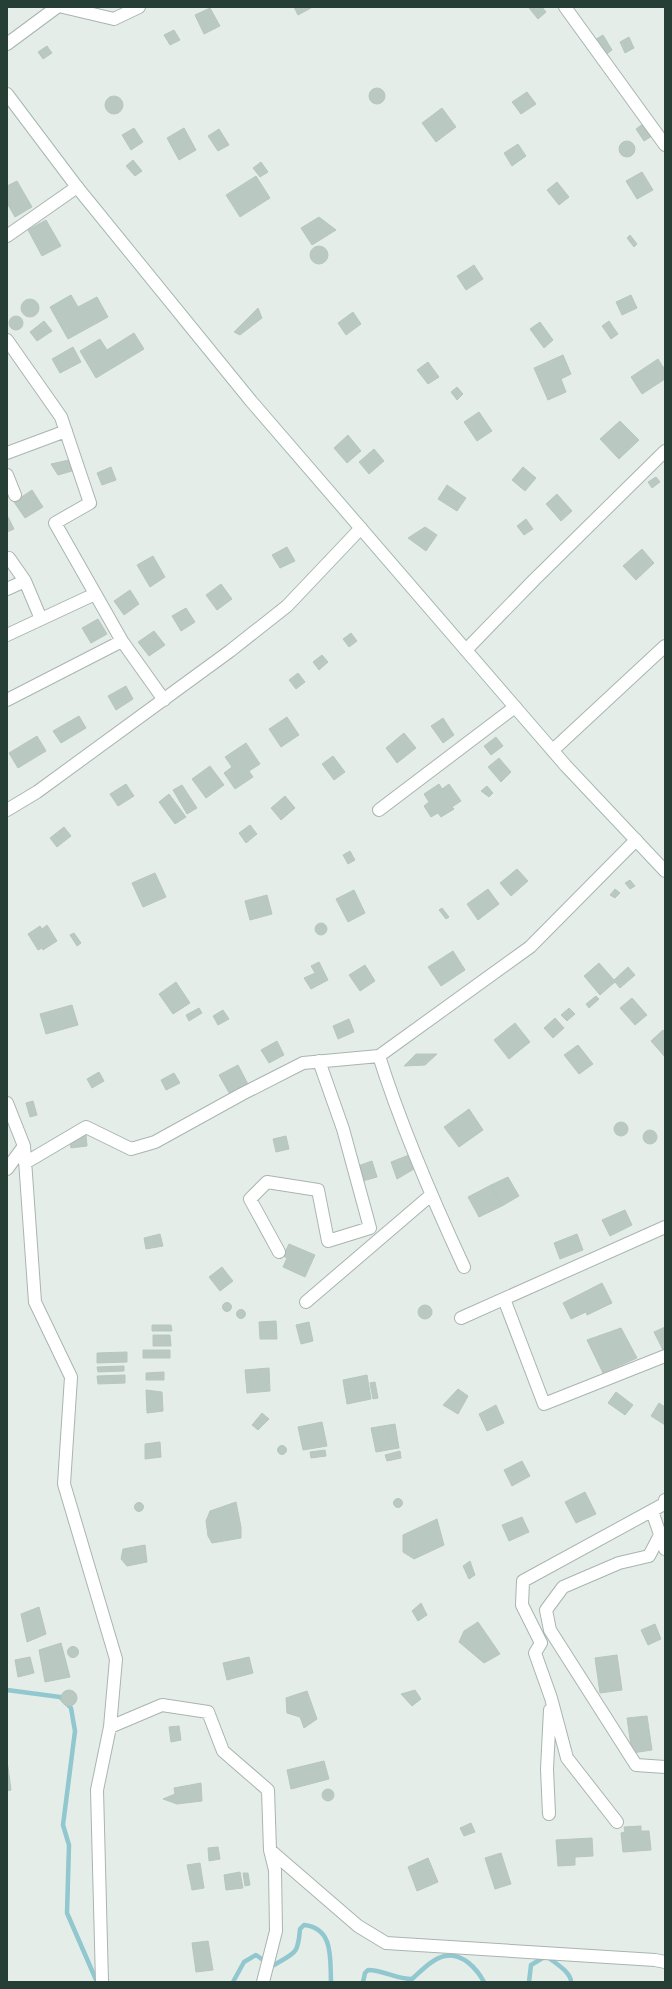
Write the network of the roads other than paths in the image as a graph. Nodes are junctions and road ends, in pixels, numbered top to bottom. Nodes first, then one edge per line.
1 (57, 7) edge
2 (63, 7) edge
3 (140, 7) edge
4 (565, 7) edge
5 (7, 44) edge
6 (7, 94) edge
7 (665, 145) edge
8 (77, 187) junction
9 (7, 236) edge
10 (7, 340) edge
11 (66, 431) junction
12 (665, 451) edge
13 (7, 453) edge
14 (7, 475) edge
15 (15, 495) dead end
16 (361, 528) junction
17 (7, 559) edge
18 (25, 581) junction
19 (7, 589) edge
20 (95, 594) junction
21 (41, 619) junction
22 (7, 635) edge
23 (122, 641) junction
24 (665, 646) edge
25 (466, 650) junction
26 (7, 700) edge
27 (164, 700) junction
28 (515, 707) junction
29 (553, 750) junction
30 (7, 810) edge
31 (379, 810) dead end
32 (636, 840) junction
33 (665, 870) edge
34 (379, 1056) junction
35 (319, 1061) junction
36 (7, 1103) edge
37 (24, 1146) junction
38 (25, 1163) junction
39 (7, 1169) edge
40 (431, 1196) junction
41 (665, 1227) edge
42 (279, 1252) dead end
43 (464, 1267) dead end
44 (504, 1299) junction
45 (306, 1302) dead end
46 (462, 1318) dead end
47 (665, 1356) edge
48 (665, 1504) edge
49 (652, 1511) junction
50 (660, 1535) junction
51 (665, 1549) edge
52 (551, 1698) junction
53 (110, 1727) junction
54 (665, 1767) edge
55 (549, 1814) dead end
56 (617, 1822) dead end
57 (270, 1850) junction
58 (665, 1962) edge
59 (102, 1982) edge
60 (263, 1982) edge

1 - 5 street
2 - 3 street
4 - 7 street
6 - 8 street
8 - 9 street
8 - 16 street
10 - 11 street
11 - 13 street
11 - 20 street
12 - 25 street
14 - 15 street
16 - 25 street
16 - 27 street
17 - 18 street
18 - 19 street
18 - 21 street
20 - 21 street
20 - 23 street
21 - 22 street
23 - 26 street
23 - 27 street
24 - 29 street
25 - 28 street
27 - 30 street
28 - 29 street
28 - 31 street
29 - 32 street
32 - 33 street
32 - 34 street
34 - 35 street
34 - 40 street
35 - 38 street
35 - 42 street
36 - 37 street
37 - 38 street
37 - 39 street
38 - 53 street
40 - 43 street
40 - 45 street
41 - 44 street
44 - 46 street
44 - 47 street
48 - 49 street
49 - 50 street
49 - 52 street
50 - 51 street
50 - 54 street
52 - 55 street
52 - 56 street
53 - 57 street
53 - 59 street
57 - 58 street
57 - 60 street

